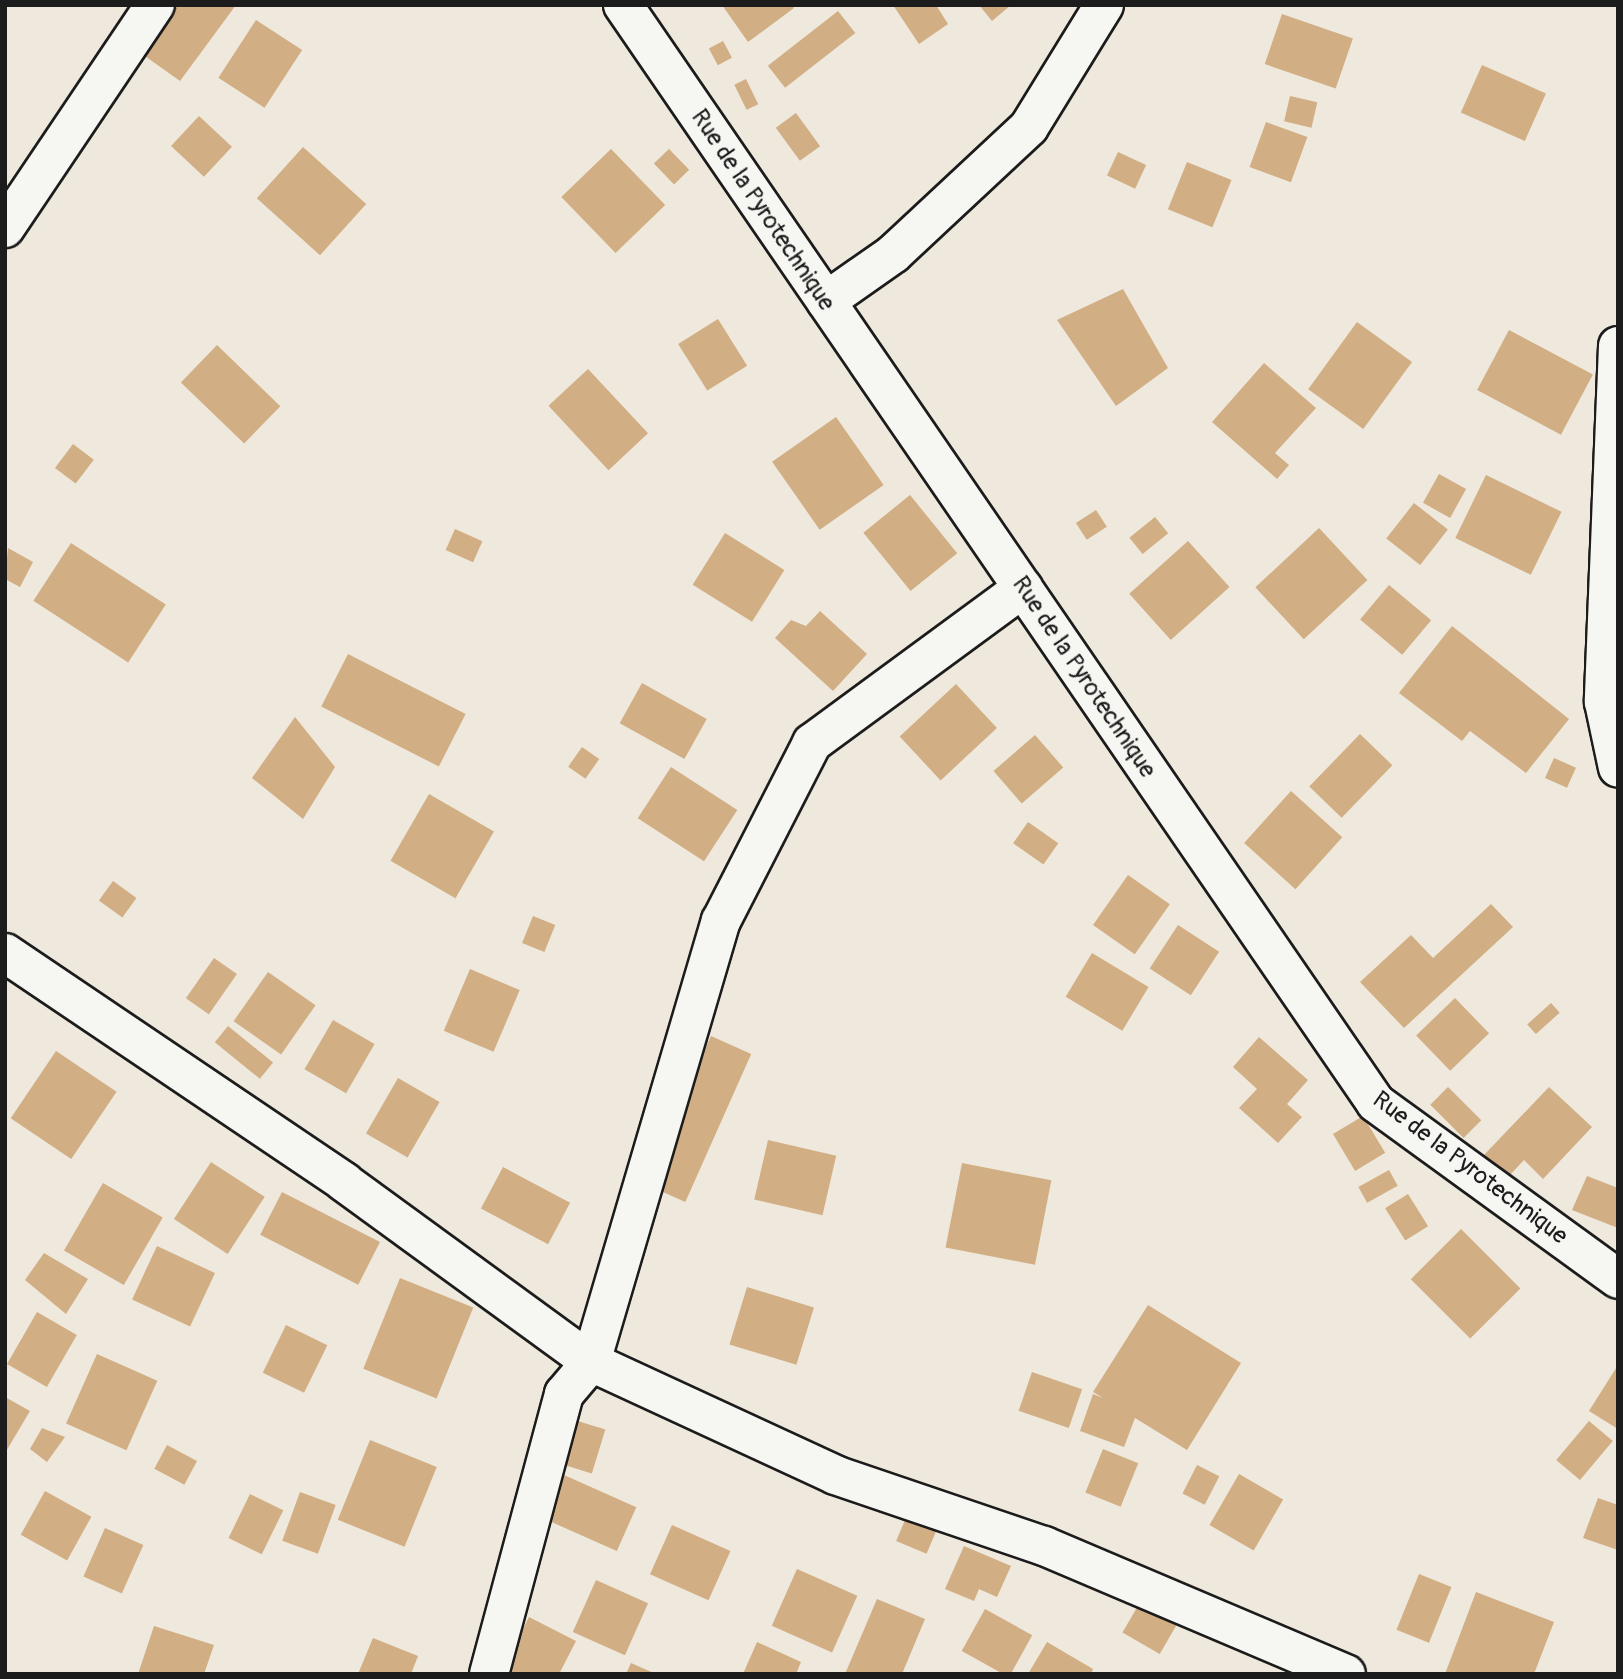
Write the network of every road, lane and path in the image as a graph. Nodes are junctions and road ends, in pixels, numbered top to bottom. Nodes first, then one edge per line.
1 (155, 5) edge
2 (623, 5) edge
3 (1104, 5) edge
4 (5, 228) edge
5 (826, 301) junction
6 (1618, 346) edge
7 (1615, 436) edge
8 (1023, 588) junction
9 (1618, 768) edge
10 (5, 953) edge
11 (1618, 1279) edge
12 (591, 1362) junction
13 (489, 1674) edge
14 (1346, 1674) edge

1 - 4 street
2 - 5 street, Rue de la Pyrotechnique
3 - 5 street
5 - 8 street, Rue de la Pyrotechnique
6 - 7 street
7 - 9 street
8 - 11 street, Rue de la Pyrotechnique
8 - 12 street
10 - 12 street
12 - 13 street
12 - 14 street

